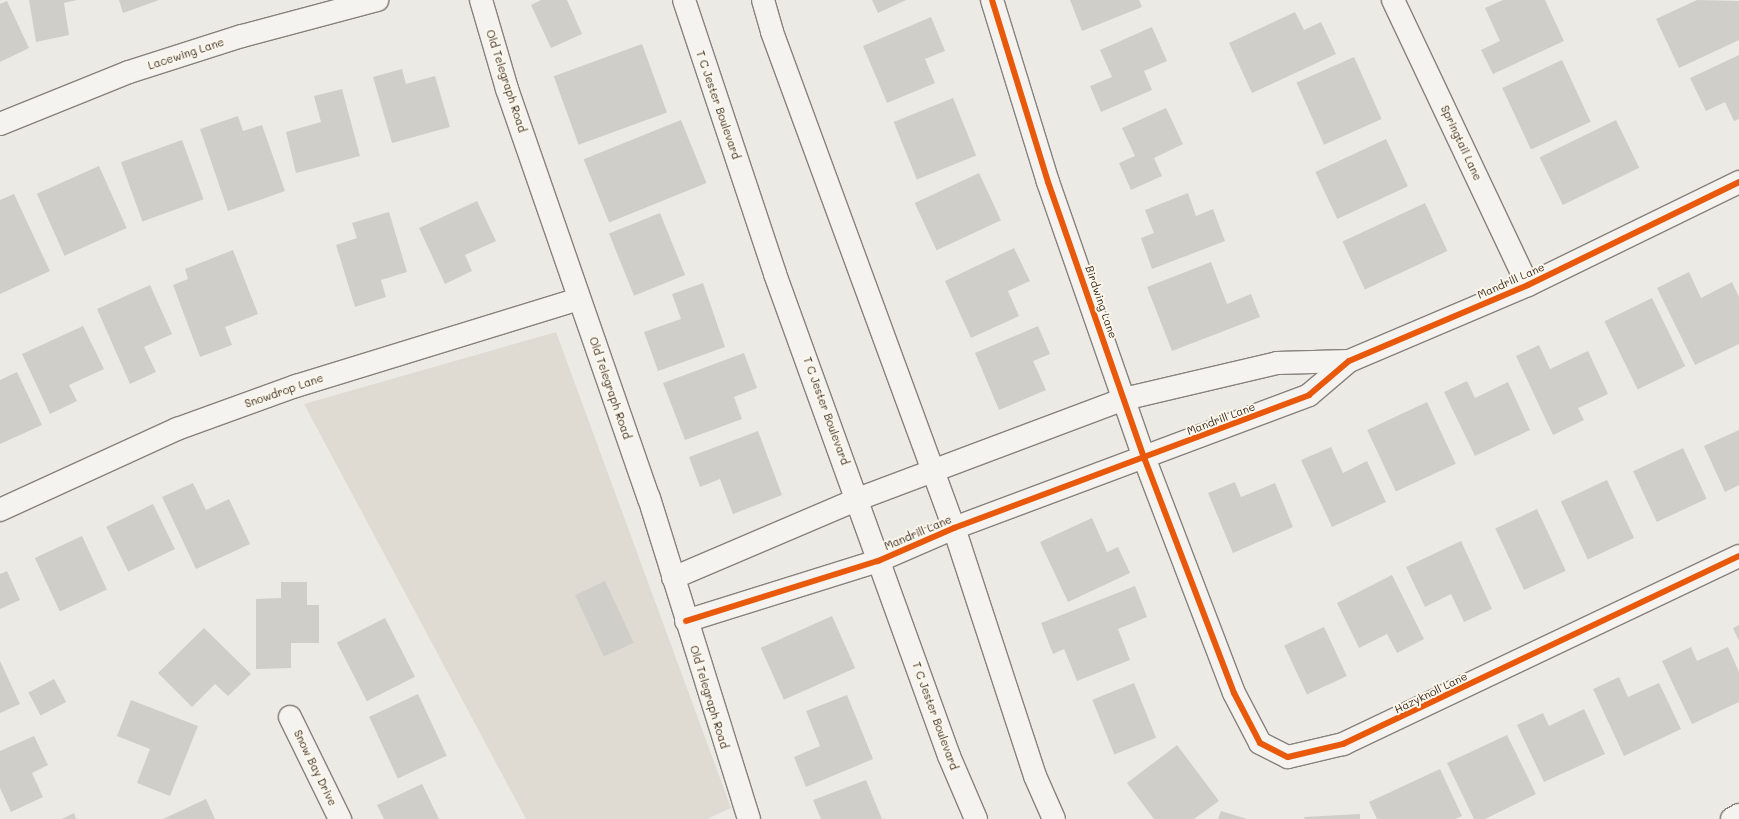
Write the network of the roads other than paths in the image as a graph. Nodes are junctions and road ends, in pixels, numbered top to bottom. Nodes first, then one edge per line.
1 (377, 0) edge
2 (481, 0) edge
3 (684, 0) edge
4 (763, 0) edge
5 (992, 0) edge
6 (1393, 0) edge
7 (0, 124) edge
8 (1739, 182) edge
9 (1528, 285) junction
10 (579, 299) junction
11 (1349, 361) junction
12 (1124, 399) junction
13 (1145, 460) junction
14 (934, 471) junction
15 (858, 499) junction
16 (0, 510) edge
17 (954, 528) junction
18 (1739, 556) edge
19 (878, 561) junction
20 (673, 578) junction
21 (1202, 607) joint
22 (686, 621) junction
23 (290, 717) dead end
24 (1739, 815) edge
25 (340, 819) edge
26 (749, 819) edge
27 (976, 819) edge
28 (1054, 819) edge
29 (1732, 819) edge

1 - 7 street, Lacewing Lane
2 - 10 street, Old Telegraph Road
3 - 15 street, T C Jester Boulevard
4 - 14 street
5 - 12 street, Birdwing Lane
6 - 9 street, Springtail Lane
8 - 9 street, Mandrill Lane
9 - 11 street, Mandrill Lane
10 - 16 street, Snowdrop Lane
10 - 20 street, Old Telegraph Road
11 - 12 street, Mandrill Lane
11 - 13 street, Mandrill Lane
12 - 13 street, Birdwing Lane
12 - 14 street, Mandrill Lane
13 - 17 street, Mandrill Lane
13 - 21 street, Birdwing Lane
14 - 15 street, Mandrill Lane
14 - 17 street
15 - 19 street, T C Jester Boulevard
15 - 20 street, Mandrill Lane
17 - 19 street, Mandrill Lane
17 - 28 street
18 - 21 street, Hazyknoll Lane
19 - 22 street, Mandrill Lane
19 - 27 street, T C Jester Boulevard
20 - 22 street, Old Telegraph Road
22 - 26 street, Old Telegraph Road
23 - 25 street, Snow Bay Drive
24 - 29 street

